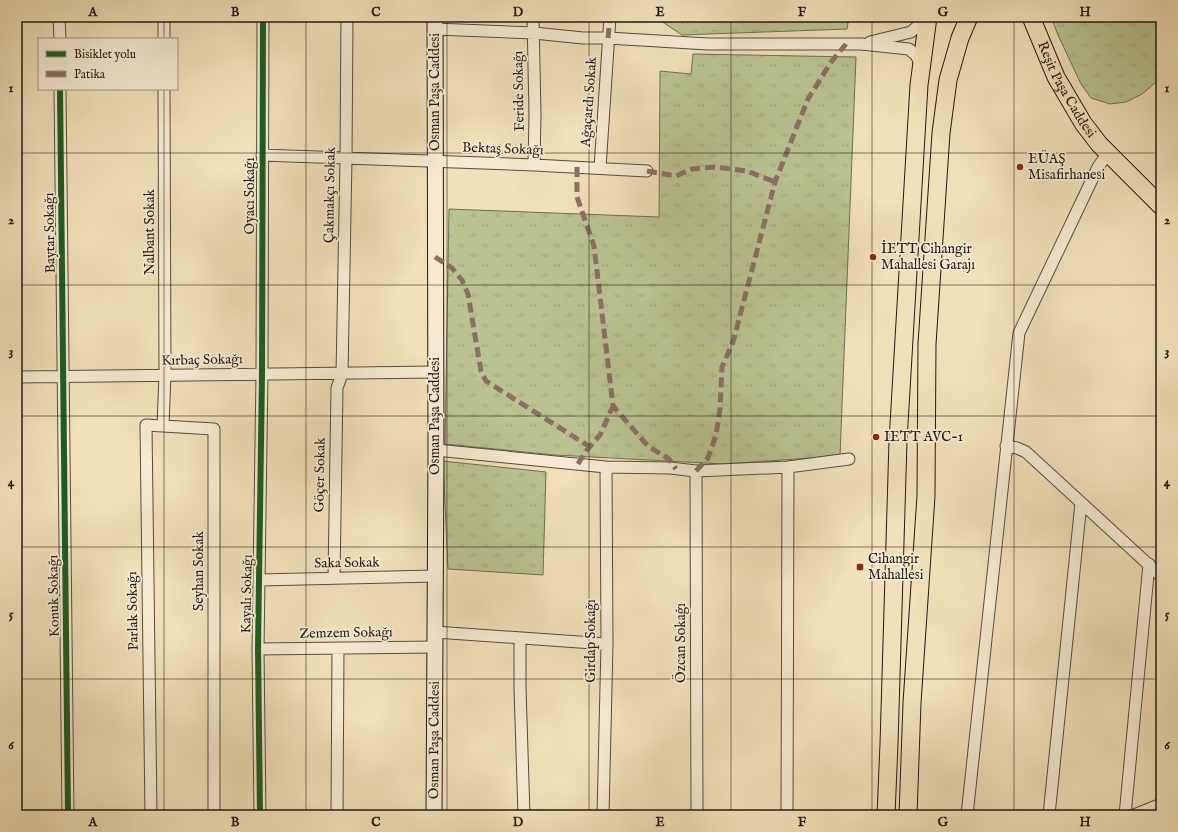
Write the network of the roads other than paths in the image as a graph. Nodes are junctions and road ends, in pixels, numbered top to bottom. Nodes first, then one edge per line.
1 (60, 17) edge
2 (164, 17) edge
3 (263, 17) edge
4 (347, 17) edge
5 (533, 17) edge
6 (610, 17) edge
7 (928, 17) edge
8 (969, 17) edge
9 (1030, 18) edge
10 (435, 23) edge
11 (534, 33) junction
12 (60, 38) edge
13 (164, 38) edge
14 (608, 38) junction
15 (861, 44) junction
16 (922, 66) junction
17 (60, 90) edge
18 (164, 90) edge
19 (1108, 153) junction
20 (262, 155) junction
21 (346, 158) junction
22 (435, 161) junction
23 (534, 164) junction
24 (600, 168) junction
25 (647, 171) dead end
26 (1161, 206) edge
27 (436, 372) junction
28 (262, 374) junction
29 (342, 374) junction
30 (165, 375) junction
31 (17, 377) edge
32 (63, 377) junction
33 (164, 426) junction
34 (1006, 446) junction
35 (436, 450) junction
36 (848, 459) dead end
37 (606, 467) junction
38 (788, 467) junction
39 (696, 471) junction
40 (1081, 503) junction
41 (1149, 564) junction
42 (435, 576) junction
43 (1161, 576) edge
44 (334, 578) junction
45 (259, 580) junction
46 (520, 638) junction
47 (435, 639) junction
48 (607, 644) junction
49 (338, 648) junction
50 (258, 649) junction
51 (1161, 804) edge
52 (68, 815) edge
53 (151, 815) edge
54 (214, 815) edge
55 (260, 815) edge
56 (337, 815) edge
57 (434, 815) edge
58 (524, 815) edge
59 (603, 815) edge
60 (697, 815) edge
61 (787, 815) edge
62 (886, 815) edge
63 (908, 815) edge
64 (967, 815) edge
65 (1049, 815) edge
66 (1125, 815) edge
67 (1134, 815) edge

1 - 12 street
2 - 13 street
3 - 20 street, Oyacı Sokağı
4 - 21 street, Çakmakçı Sokak
5 - 11 street, Feride Sokağı
6 - 14 street, Ağaçardı Sokak
7 - 15 street
7 - 16 main road
8 - 63 main road
9 - 19 main road, Reşit Paşa Caddesi
10 - 11 street
10 - 22 main road, Osman Paşa Caddesi
11 - 14 street
11 - 23 street, Feride Sokağı
14 - 15 street
14 - 24 street, Ağaçardı Sokak
15 - 16 street
16 - 62 main road
17 - 32 street, Baytar Sokağı
18 - 30 street, Nalbant Sokak
19 - 26 main road, Reşit Paşa Caddesi
19 - 34 street
20 - 21 street, Bektaş Sokağı
20 - 28 street, Oyacı Sokağı
21 - 22 street, Bektaş Sokağı
21 - 29 street, Çakmakçı Sokak
22 - 23 street, Bektaş Sokağı
22 - 27 main road, Osman Paşa Caddesi
23 - 24 street, Bektaş Sokağı
24 - 25 street, Bektaş Sokağı
27 - 29 street, Kırbaç Sokağı
27 - 35 main road, Osman Paşa Caddesi
28 - 29 street, Kırbaç Sokağı
28 - 30 street, Kırbaç Sokağı
28 - 45 street, Kayalı Sokağı
29 - 44 street, Göçer Sokak
30 - 32 street, Kırbaç Sokağı
30 - 33 street
31 - 32 street, Kırbaç Sokağı
32 - 52 street, Konuk Sokağı
33 - 53 street, Parlak Sokağı
33 - 54 street, Seyhan Sokak
34 - 40 street
34 - 64 street
35 - 37 street
35 - 42 main road, Osman Paşa Caddesi
36 - 38 street
37 - 39 street
37 - 48 street, Girdap Sokağı
38 - 39 street
38 - 61 street
39 - 60 street, Özcan Sokağı
40 - 41 street
40 - 65 street
41 - 43 street
41 - 66 street
42 - 44 street, Saka Sokak
42 - 47 main road, Osman Paşa Caddesi
44 - 45 street, Saka Sokak
45 - 50 street, Kayalı Sokağı
46 - 47 street, Zemzem Sokağı
46 - 48 street, Zemzem Sokağı
46 - 58 street
47 - 49 street, Zemzem Sokağı
47 - 57 main road, Osman Paşa Caddesi
48 - 59 street, Girdap Sokağı
49 - 50 street, Zemzem Sokağı
49 - 56 street
50 - 55 street, Kayalı Sokağı
51 - 67 street

